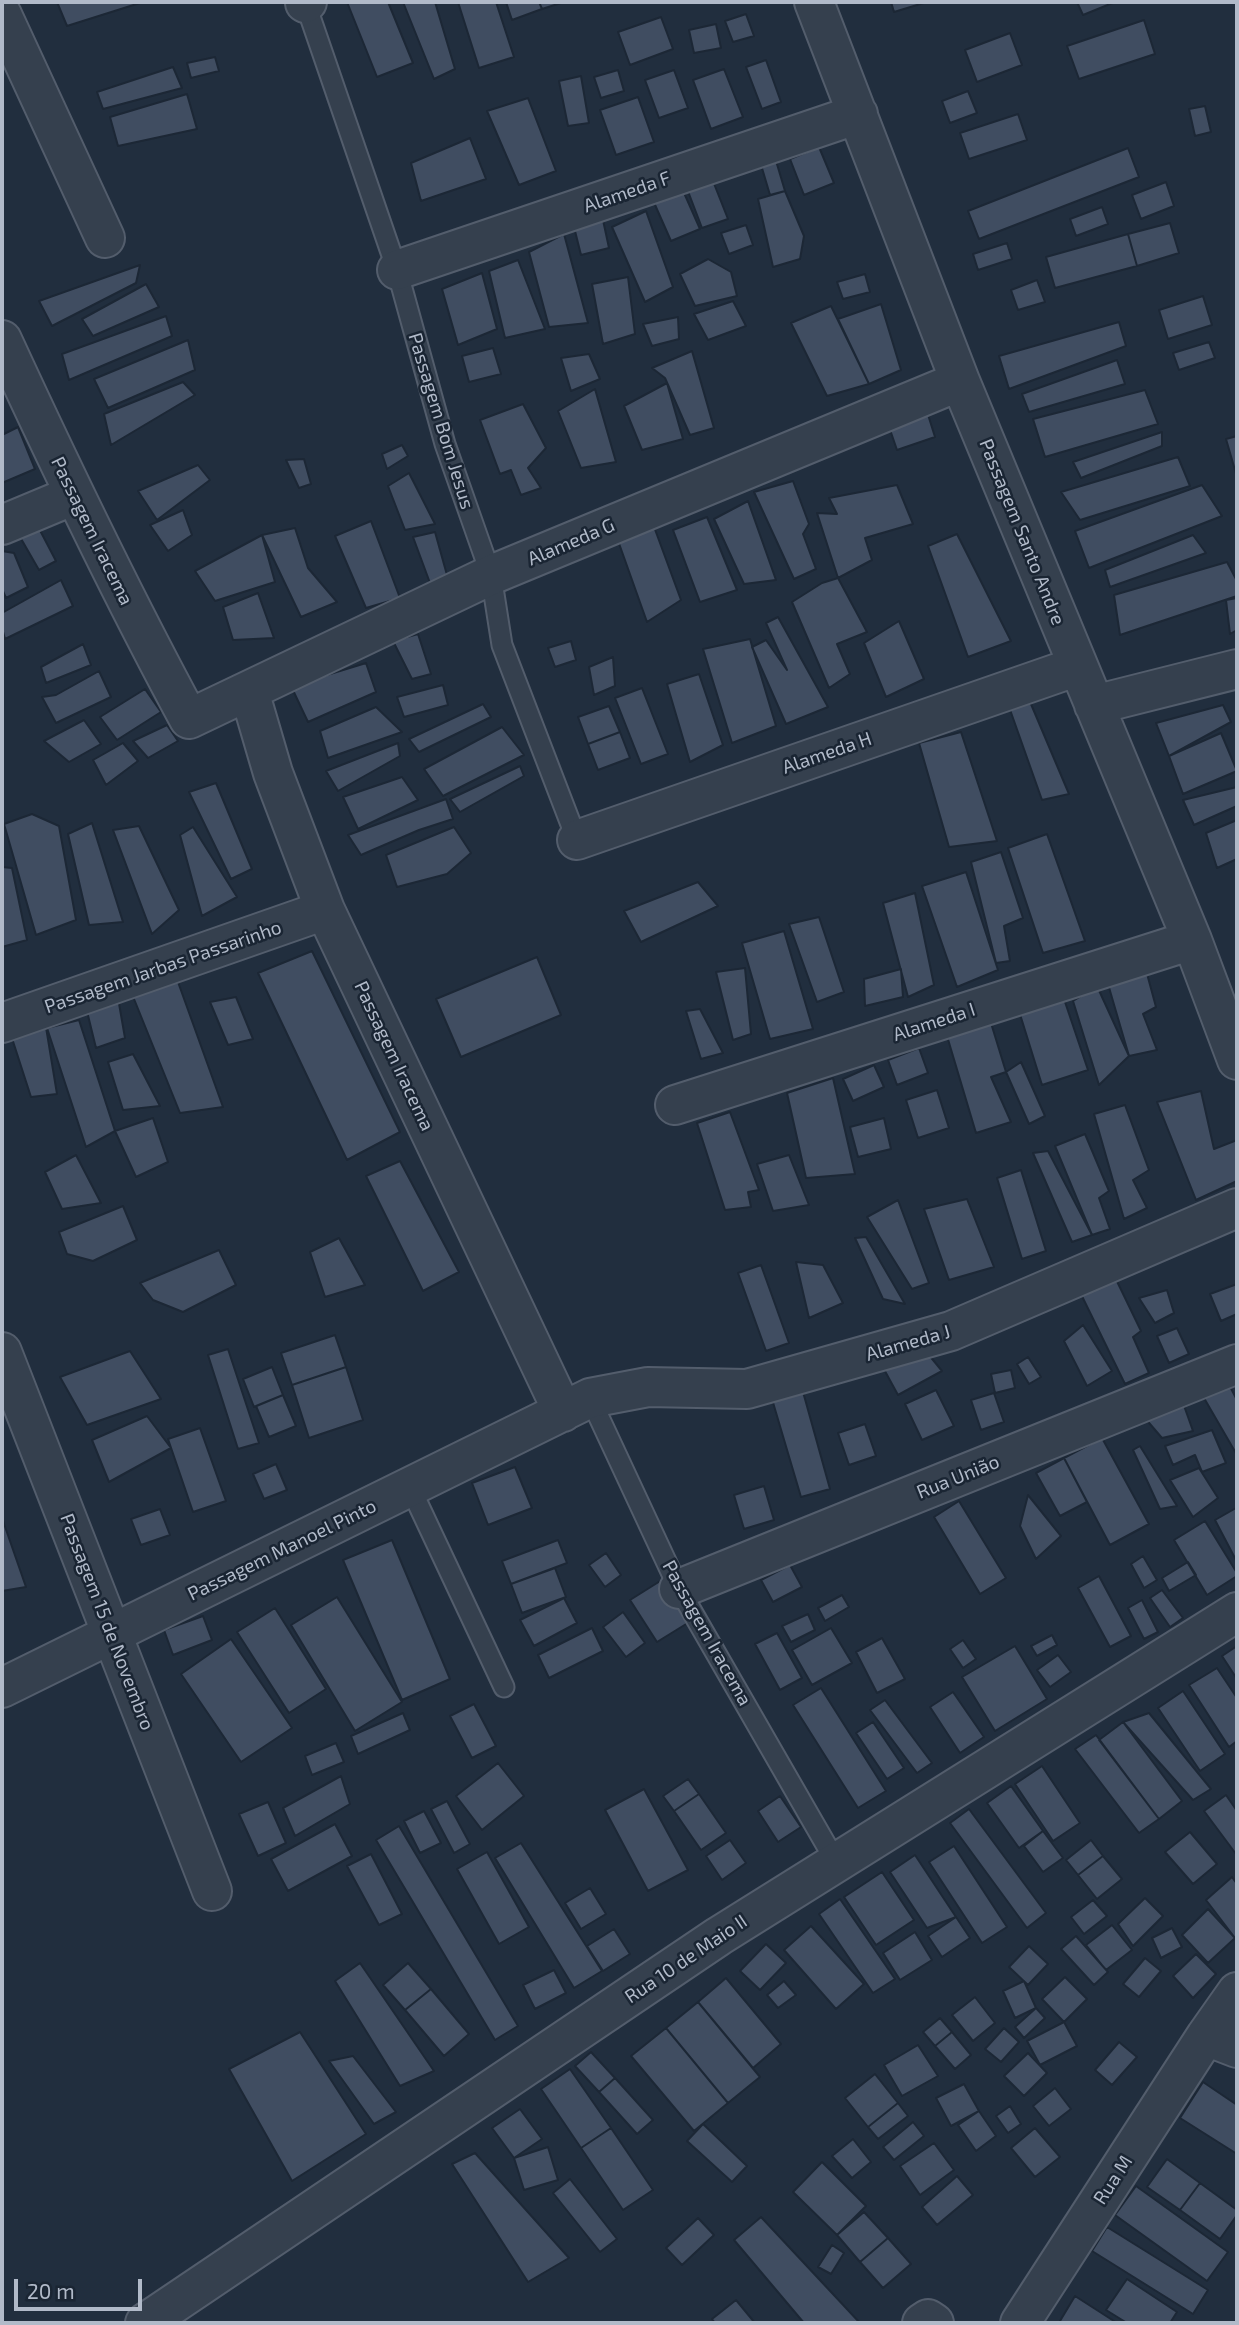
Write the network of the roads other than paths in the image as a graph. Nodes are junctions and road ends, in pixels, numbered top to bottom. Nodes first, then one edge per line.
1 (306, 2) edge
2 (814, 2) edge
3 (2, 15) edge
4 (858, 114) junction
5 (105, 238) dead end
6 (397, 270) junction
7 (2, 340) edge
8 (960, 381) junction
9 (74, 495) junction
10 (2, 525) edge
11 (491, 575) junction
12 (1078, 666) junction
13 (1237, 669) edge
14 (249, 691) junction
15 (1094, 705) junction
16 (189, 719) joint
17 (577, 840) joint
18 (325, 910) junction
19 (1192, 940) junction
20 (2, 1023) edge
21 (1237, 1060) edge
22 (675, 1105) dead end
23 (1237, 1209) edge
24 (2, 1352) edge
25 (1237, 1364) edge
26 (576, 1405) junction
27 (410, 1487) junction
28 (679, 1589) junction
29 (1237, 1612) edge
30 (112, 1634) junction
31 (504, 1687) dead end
32 (2, 1688) edge
33 (836, 1862) junction
34 (212, 1891) dead end
35 (1237, 1992) edge
36 (1222, 2042) edge
37 (145, 2323) edge
38 (922, 2323) edge
39 (934, 2323) edge
40 (1020, 2323) edge

1 - 6 lane, Passagem Bom Jesus
2 - 4 street, Passagem Santo Andre
3 - 5 street
4 - 6 street, Alameda F
4 - 8 street, Passagem Santo Andre
6 - 11 lane, Passagem Bom Jesus
7 - 9 street, Passagem Iracema
8 - 11 street, Alameda G
8 - 12 street, Passagem Santo Andre
9 - 10 street
9 - 16 street, Passagem Iracema
11 - 14 street, Alameda G
11 - 17 lane, Passagem Bom Jesus
12 - 15 street, Passagem Santo Andre
12 - 17 street, Alameda H
13 - 15 street
14 - 16 street, Alameda G
14 - 18 street, Passagem Iracema
15 - 19 street, Passagem Santo Andre
18 - 20 street, Passagem Jarbas Passarinho
18 - 26 street, Passagem Iracema
19 - 21 street, Passagem Santo Andre
19 - 22 street, Alameda I
23 - 26 street, Alameda J
24 - 30 street, Passagem 15 de Novembro
25 - 28 street, Rua União
26 - 27 street, Passagem Manoel Pinto
26 - 28 lane, Passagem Iracema
27 - 30 street, Passagem Manoel Pinto
27 - 31 lane
28 - 33 lane, Passagem Iracema
29 - 33 street, Rua 10 de Maio II
30 - 32 street, Passagem Manoel Pinto
30 - 34 street, Passagem 15 de Novembro
33 - 37 street, Rua 10 de Maio II
35 - 36 street, Rua M
36 - 40 street, Rua M
38 - 39 street

